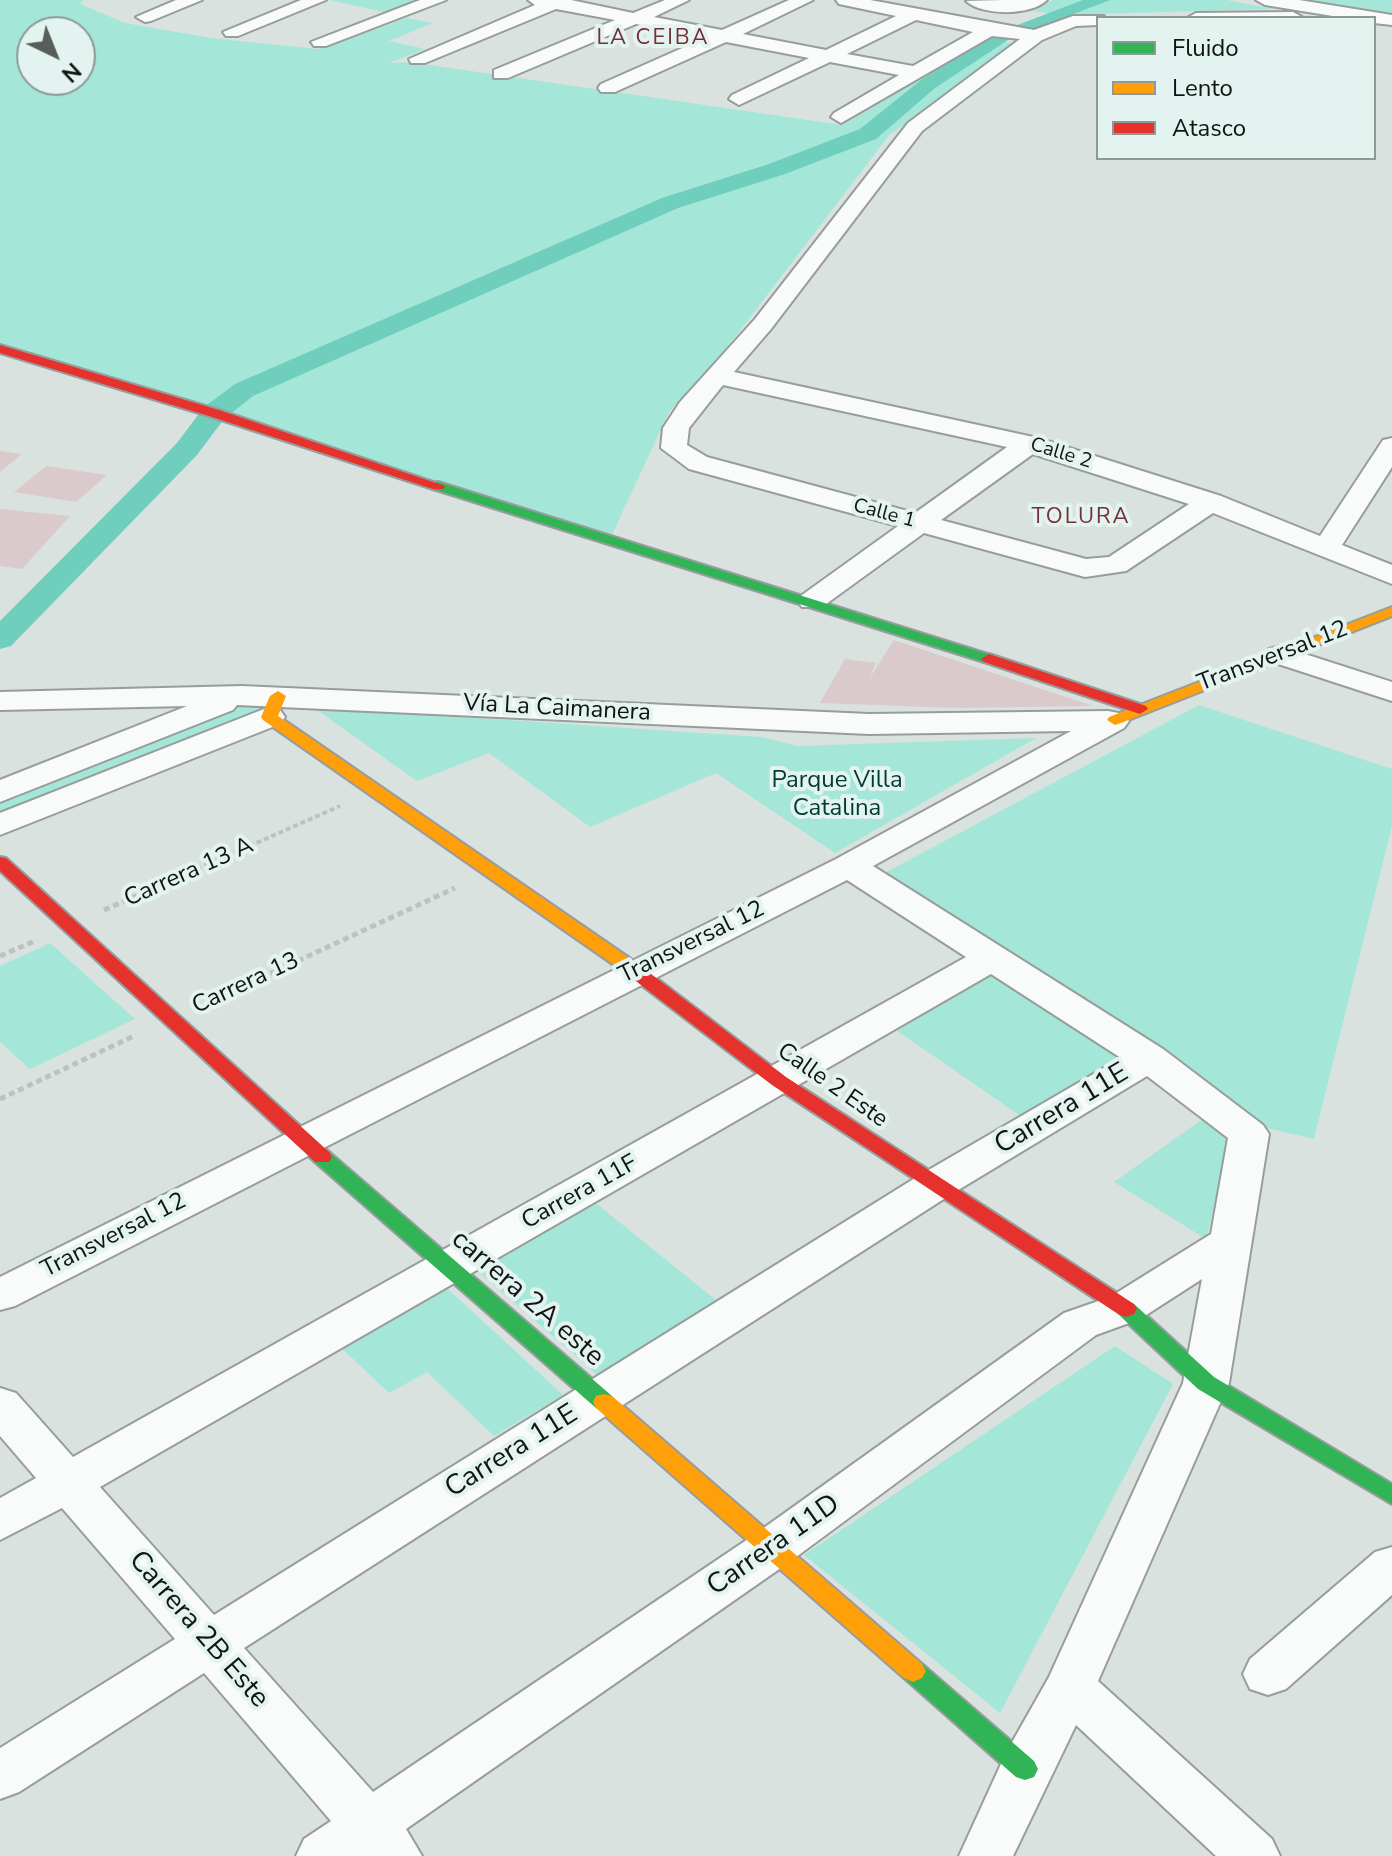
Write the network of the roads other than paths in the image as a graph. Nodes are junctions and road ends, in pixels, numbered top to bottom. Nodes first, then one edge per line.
1 (193, 0) edge
2 (317, 0) edge
3 (437, 0) edge
4 (680, 0) edge
5 (804, 0) edge
6 (845, 0) edge
7 (966, 0) edge
8 (1038, 0) edge
9 (1265, 0) edge
10 (551, 1) edge
11 (916, 13) junction
12 (1305, 15) edge
13 (1269, 16) edge
14 (145, 17) dead end
15 (635, 20) junction
16 (1096, 20) edge
17 (989, 30) junction
18 (232, 32) dead end
19 (1036, 36) junction
20 (724, 37) junction
21 (320, 42) dead end
22 (827, 57) junction
23 (418, 59) dead end
24 (913, 72) junction
25 (501, 74) dead end
26 (608, 88) dead end
27 (739, 99) dead end
28 (841, 117) dead end
29 (0, 349) edge
30 (718, 376) junction
31 (1029, 444) junction
32 (1392, 446) edge
33 (1211, 502) junction
34 (918, 524) junction
35 (1327, 546) junction
36 (1392, 575) edge
37 (812, 601) junction
38 (1392, 611) edge
39 (1280, 655) junction
40 (1392, 692) edge
41 (242, 695) junction
42 (0, 701) edge
43 (274, 706) junction
44 (1126, 715) junction
45 (0, 792) edge
46 (0, 825) edge
47 (0, 862) edge
48 (848, 866) junction
49 (992, 958) junction
50 (636, 971) junction
51 (1149, 1058) junction
52 (779, 1081) junction
53 (302, 1139) junction
54 (935, 1185) junction
55 (1228, 1243) junction
56 (449, 1267) junction
57 (0, 1295) edge
58 (1125, 1308) junction
59 (1206, 1383) junction
60 (597, 1398) junction
61 (0, 1405) edge
62 (69, 1483) junction
63 (1392, 1495) edge
64 (0, 1521) edge
65 (771, 1549) junction
66 (1392, 1566) edge
67 (210, 1644) junction
68 (1268, 1674) dead end
69 (1070, 1687) junction
70 (1025, 1769) junction
71 (0, 1776) edge
72 (382, 1840) edge
73 (323, 1856) edge
74 (986, 1856) edge
75 (1253, 1856) edge

1 - 14 street
2 - 18 street
3 - 21 street
4 - 15 street
5 - 20 street
6 - 11 street
7 - 8 street
9 - 12 street
10 - 15 street
10 - 23 street
11 - 17 street
11 - 22 street
12 - 13 street
15 - 20 street
15 - 25 street
16 - 19 street
17 - 19 street
17 - 24 street
19 - 30 street
20 - 22 street
20 - 26 street
22 - 24 street
22 - 27 street
24 - 28 street
29 - 37 street
30 - 31 street, Calle 2
30 - 34 street, Calle 1
31 - 33 street, Calle 2
31 - 34 street
32 - 35 street
33 - 34 street, Calle 1
33 - 35 street, Calle 2
34 - 37 street
35 - 36 street, Calle 2
37 - 44 street
38 - 39 street, Transversal 12
39 - 40 street
39 - 44 street, Transversal 12
41 - 42 street, Vía La Caimanera
41 - 43 street, Vía La Caimanera
41 - 45 street
43 - 44 street, Vía La Caimanera
43 - 46 street
43 - 50 street, Calle 2 Este
44 - 48 street, Transversal 12
47 - 53 street, carrera 2A este
48 - 49 street
48 - 50 street, Transversal 12
49 - 51 street
49 - 52 street, Carrera 11F
50 - 52 street, Calle 2 Este
50 - 53 street, Transversal 12
51 - 54 street, Carrera 11E
51 - 55 street
52 - 54 street, Calle 2 Este
52 - 56 street, Carrera 11F
53 - 56 street, carrera 2A este
53 - 57 street, Transversal 12
54 - 58 street, Calle 2 Este
54 - 60 street, Carrera 11E
55 - 58 street, Carrera 11D
55 - 59 street
56 - 60 street, carrera 2A este
56 - 62 street, Carrera 11F
58 - 59 street, Calle 2 Este
58 - 65 street, Carrera 11D
59 - 63 street, Calle 2 Este
59 - 69 street
60 - 65 street, carrera 2A este
60 - 67 street, Carrera 11E
61 - 62 street, Carrera 2B Este
62 - 64 street, Carrera 11F
62 - 67 street, Carrera 2B Este
65 - 70 street, carrera 2A este
65 - 72 street, Carrera 11D
66 - 68 street
67 - 71 street, Carrera 11E
67 - 72 street, Carrera 2B Este
69 - 70 street
69 - 75 street
70 - 74 street
72 - 73 street, Carrera 11D

